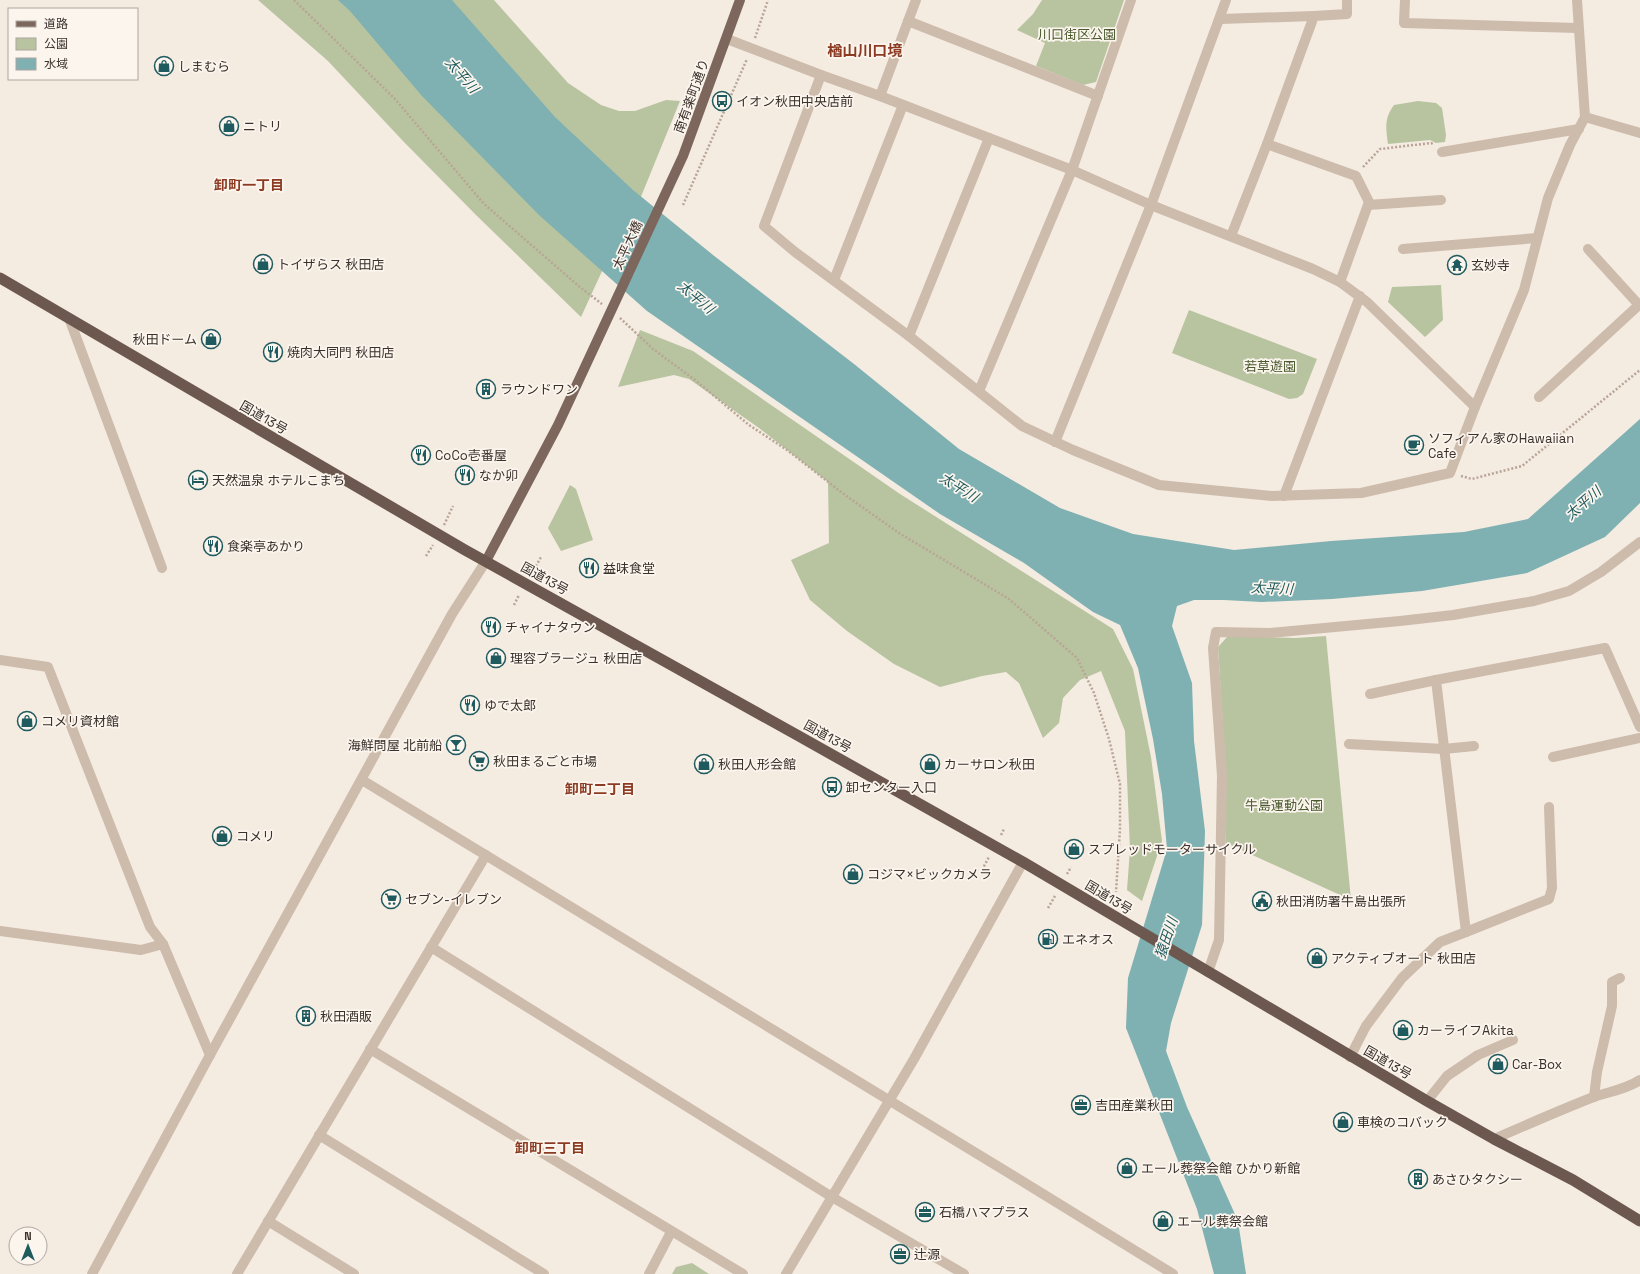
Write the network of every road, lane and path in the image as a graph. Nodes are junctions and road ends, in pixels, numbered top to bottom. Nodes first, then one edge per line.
1 (294, 0) edge
2 (740, 0) edge
3 (768, 0) edge
4 (916, 0) edge
5 (1131, 0) edge
6 (1226, 0) edge
7 (1347, 0) edge
8 (1405, 0) edge
9 (1577, 0) edge
10 (1314, 16) junction
11 (1220, 19) junction
12 (908, 21) junction
13 (1578, 28) junction
14 (727, 39) junction
15 (752, 49) junction
16 (821, 75) junction
17 (880, 96) junction
18 (1098, 96) junction
19 (903, 105) junction
20 (1585, 117) junction
21 (1579, 129) junction
22 (1640, 133) edge
23 (989, 138) junction
24 (1267, 144) junction
25 (1442, 152) joint
26 (1072, 170) junction
27 (1356, 176) junction
28 (663, 199) joint
29 (1441, 200) dead end
30 (683, 204) dead end
31 (1151, 205) junction
32 (1368, 205) junction
33 (1232, 236) junction
34 (1538, 238) junction
35 (1588, 248) dead end
36 (1403, 249) dead end
37 (0, 278) edge
38 (834, 280) junction
39 (1340, 282) junction
40 (1360, 296) junction
41 (1640, 305) edge
42 (613, 306) junction
43 (69, 318) junction
44 (909, 336) junction
45 (1640, 370) edge
46 (979, 391) junction
47 (1539, 397) dead end
48 (1475, 407) junction
49 (1055, 442) junction
50 (1450, 473) junction
51 (1284, 496) junction
52 (1640, 542) edge
53 (486, 561) junction
54 (162, 568) dead end
55 (0, 660) edge
56 (1436, 680) junction
57 (1370, 694) dead end
58 (1640, 727) edge
59 (1640, 738) edge
60 (1349, 744) dead end
61 (1474, 746) dead end
62 (1444, 749) junction
63 (1553, 757) dead end
64 (362, 780) junction
65 (1549, 806) dead end
66 (486, 855) junction
67 (1023, 862) junction
68 (1116, 892) dead end
69 (0, 931) edge
70 (1466, 932) junction
71 (163, 944) junction
72 (431, 947) junction
73 (1204, 970) junction
74 (1620, 978) dead end
75 (1513, 1040) dead end
76 (370, 1049) junction
77 (210, 1054) junction
78 (1350, 1057) junction
79 (1640, 1080) edge
80 (1594, 1097) junction
81 (889, 1100) junction
82 (1427, 1101) junction
83 (320, 1135) junction
84 (1494, 1139) junction
85 (832, 1197) junction
86 (1640, 1220) edge
87 (268, 1221) junction
88 (671, 1232) junction
89 (92, 1274) edge
90 (237, 1274) edge
91 (354, 1274) edge
92 (544, 1274) edge
93 (649, 1274) edge
94 (742, 1274) edge
95 (786, 1274) edge
96 (964, 1274) edge
97 (1173, 1274) edge

1 - 42 path
2 - 14 main road, 南有楽町通り
3 - 15 path
4 - 12 street
5 - 18 street
6 - 11 street
7 - 10 street
8 - 13 street
9 - 13 street
10 - 11 street
10 - 24 street
11 - 31 street
12 - 17 street
12 - 18 street
13 - 20 street
14 - 15 street
14 - 28 main road, 南有楽町通り
15 - 16 street
15 - 30 path
16 - 17 street
16 - 38 street
17 - 19 street
18 - 26 street
19 - 23 street
19 - 38 street
20 - 21 street
20 - 22 street
21 - 25 street
21 - 34 street
23 - 26 street
23 - 44 street
24 - 27 street
24 - 33 street
25 - 27 path
26 - 31 street
26 - 46 street
27 - 32 street
28 - 42 main road, 太平大橋
29 - 32 street
31 - 33 street
31 - 49 street
32 - 39 street
33 - 39 street
34 - 36 street
34 - 48 street
35 - 41 street
37 - 43 highway, 国道13号
38 - 44 street
39 - 40 street
40 - 48 street
40 - 51 street
41 - 47 street
42 - 53 main road
42 - 68 path
43 - 53 highway, 国道13号
43 - 54 street
44 - 46 street
45 - 50 path
46 - 49 street
48 - 50 street
49 - 51 street
50 - 51 street
52 - 73 street
53 - 64 street
53 - 67 highway, 国道13号
55 - 71 street
56 - 57 street
56 - 58 street
56 - 62 street
59 - 63 street
60 - 62 street
61 - 62 street
62 - 70 street
64 - 66 street
64 - 77 street
65 - 70 street
66 - 72 street
66 - 81 street
67 - 73 highway, 国道13号
67 - 81 street
69 - 71 street
70 - 78 street
71 - 77 street
72 - 76 street
72 - 85 street
73 - 78 highway, 国道13号
74 - 80 street
75 - 82 street
76 - 83 street
76 - 88 street
77 - 89 street
78 - 82 highway, 国道13号
79 - 80 street
80 - 84 street
81 - 85 street
81 - 97 street
82 - 84 highway, 国道13号
83 - 87 street
83 - 92 street
84 - 86 highway, 国道13号
85 - 95 street
85 - 96 street
87 - 90 street
87 - 91 street
88 - 93 street
88 - 94 street

